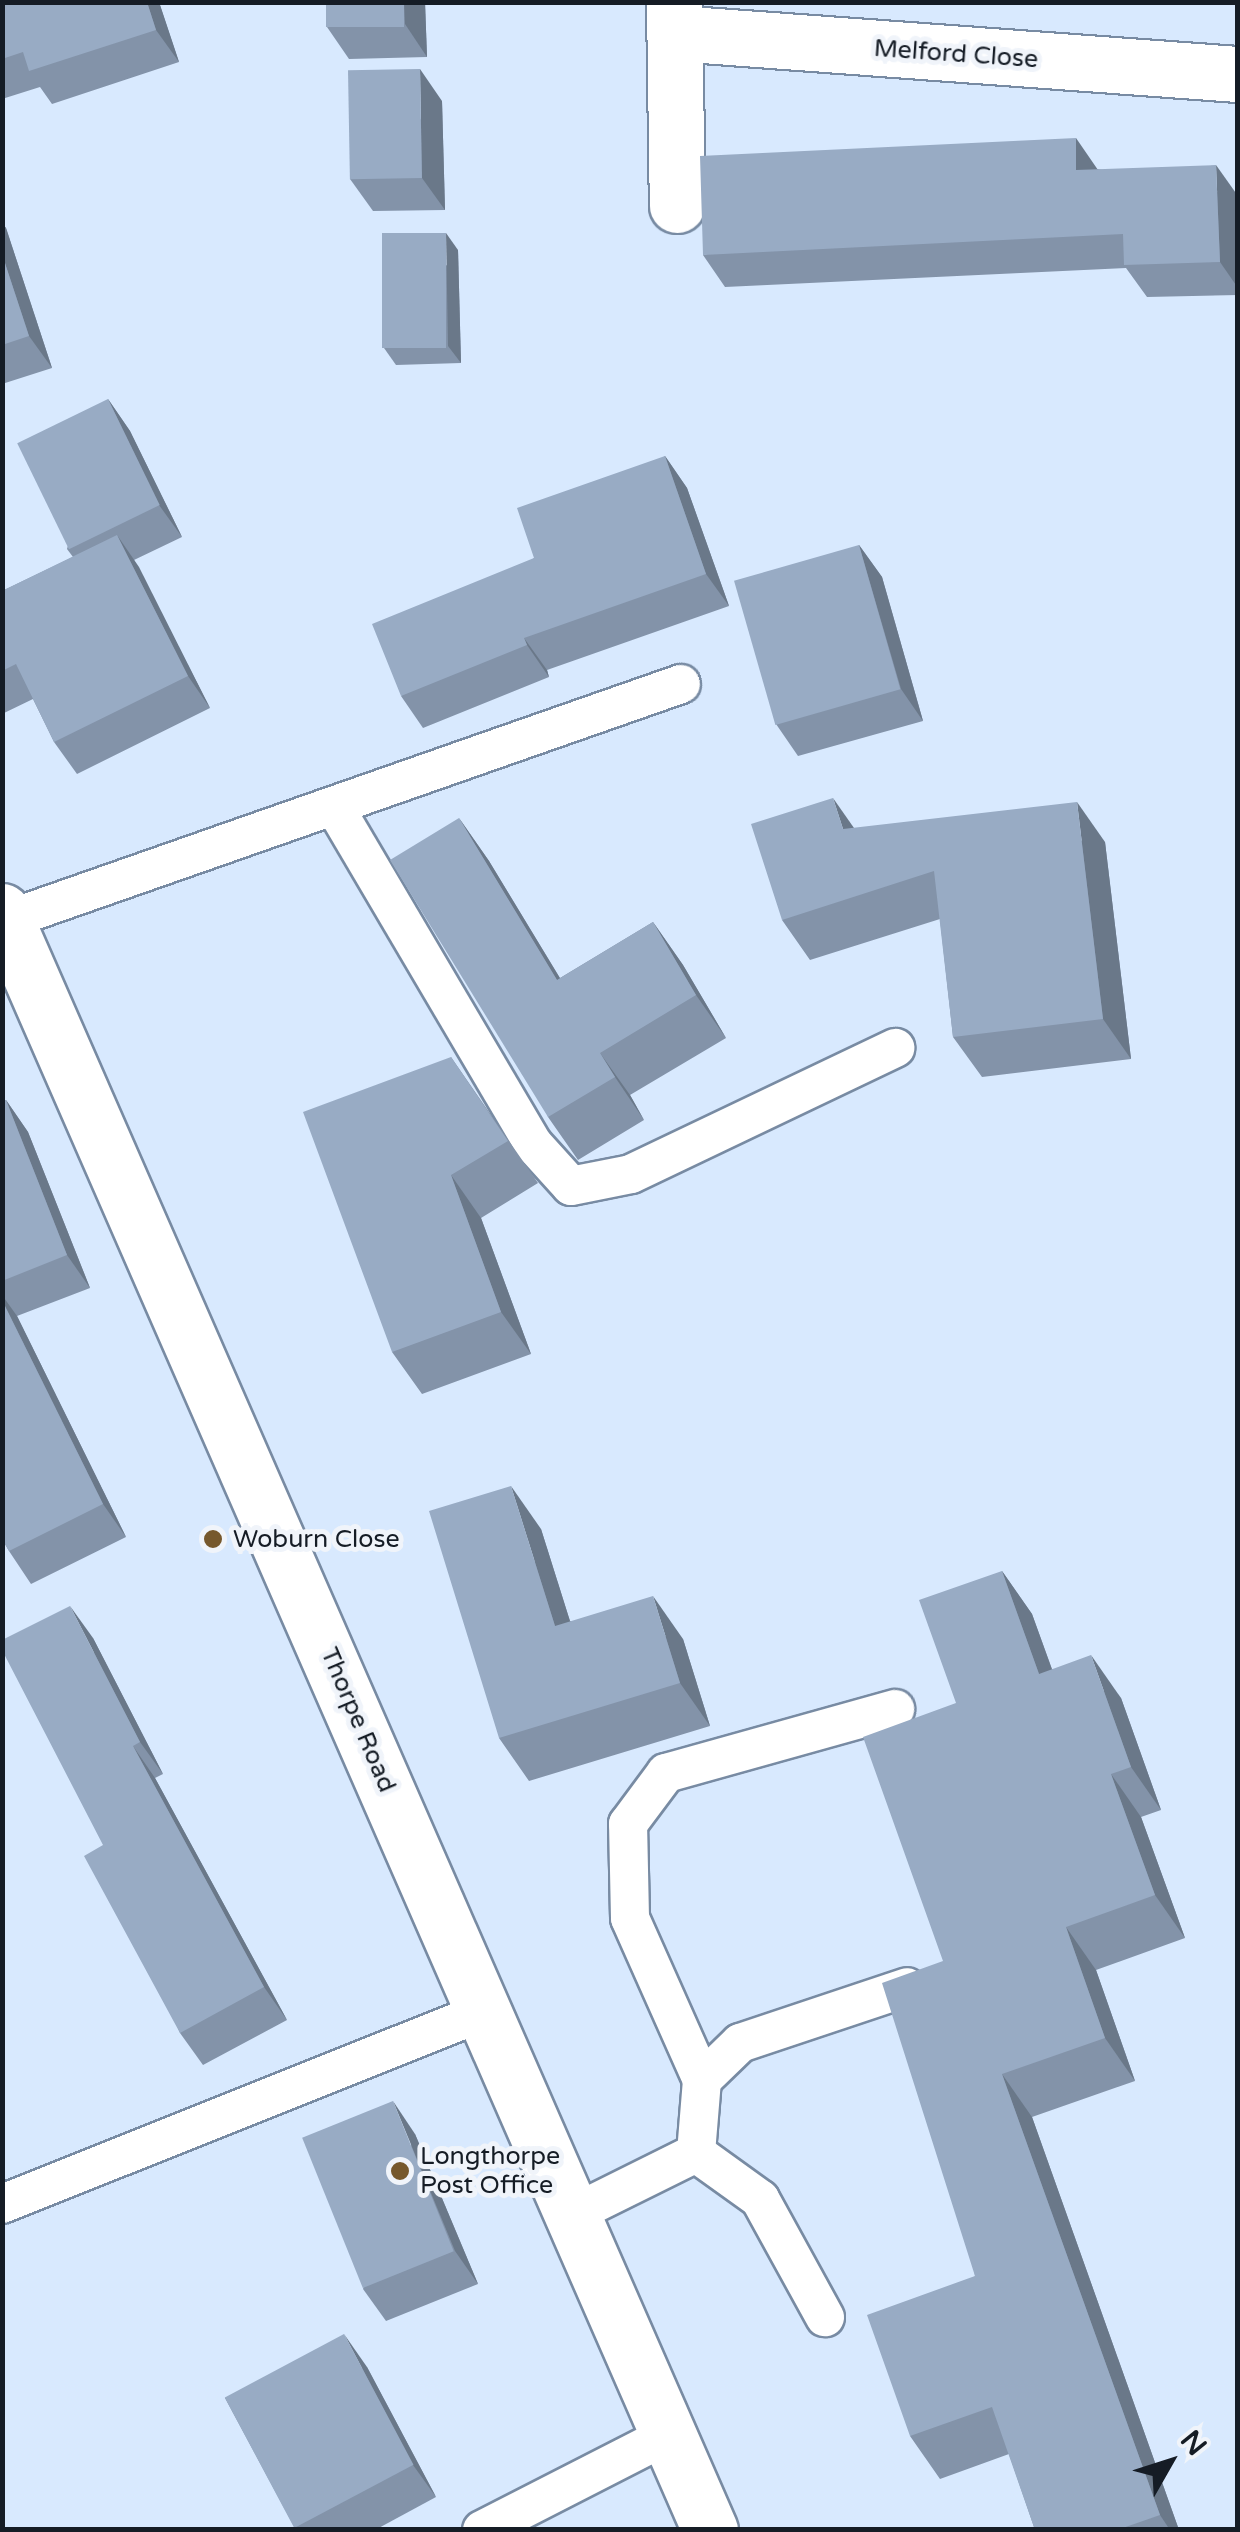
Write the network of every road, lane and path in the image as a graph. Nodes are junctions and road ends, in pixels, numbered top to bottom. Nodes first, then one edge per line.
1 (675, 18) edge
2 (1238, 74) edge
3 (677, 206) dead end
4 (681, 684) dead end
5 (334, 806) junction
6 (5, 916) edge
7 (896, 1048) dead end
8 (895, 1710) dead end
9 (907, 1987) edge
10 (480, 2013) junction
11 (702, 2080) junction
12 (696, 2153) junction
13 (2, 2204) edge
14 (569, 2216) junction
15 (825, 2316) dead end
16 (668, 2434) junction
17 (482, 2530) edge
18 (710, 2530) edge

1 - 2 street, Melford Close
1 - 3 street, Melford Close
4 - 5 lane
5 - 6 lane
5 - 7 lane
6 - 10 street, Thorpe Road
8 - 11 lane
9 - 11 lane
10 - 13 lane
10 - 14 street, Thorpe Road
11 - 12 lane
12 - 14 lane
12 - 15 lane
14 - 16 street, Thorpe Road
16 - 17 lane
16 - 18 street, Thorpe Road

